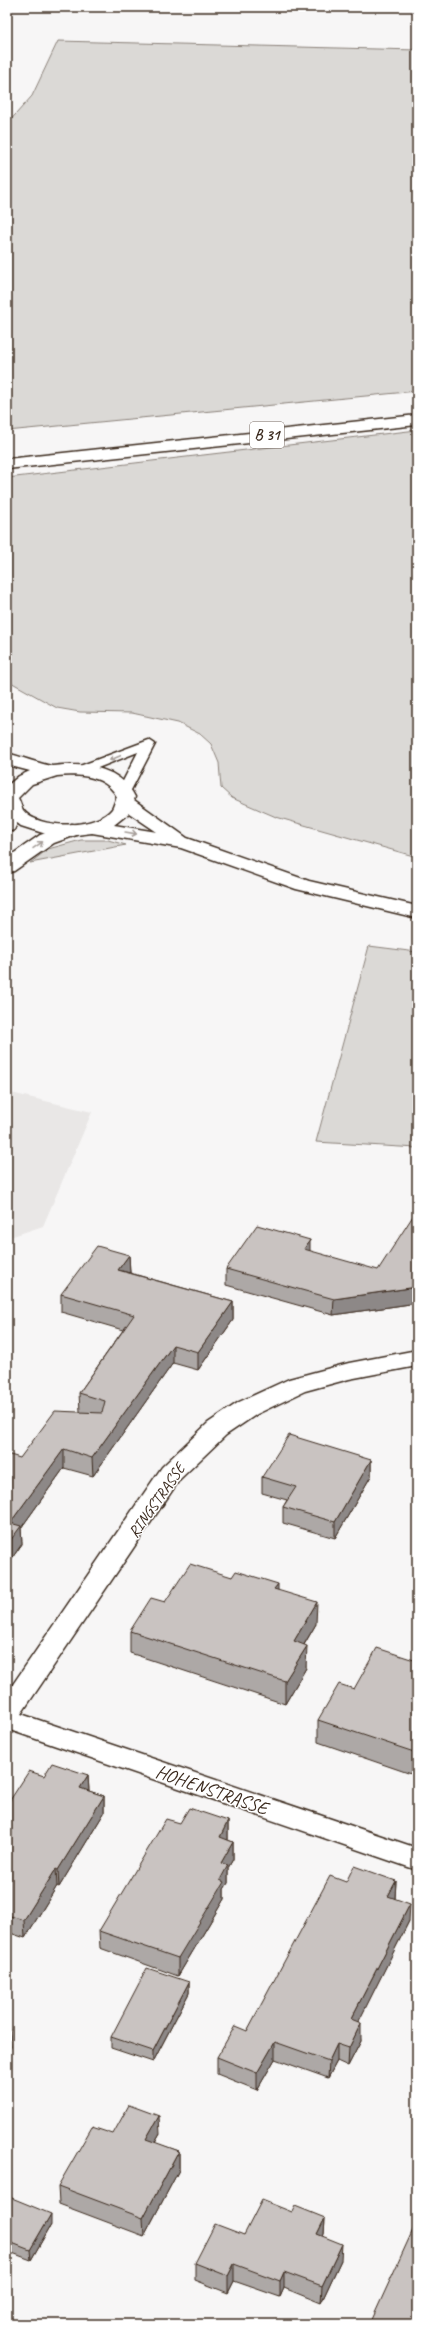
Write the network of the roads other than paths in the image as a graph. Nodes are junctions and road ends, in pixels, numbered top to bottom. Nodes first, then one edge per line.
1 (417, 420) edge
2 (7, 464) edge
3 (7, 759) edge
4 (81, 770) junction
5 (50, 771) junction
6 (9, 788) edge
7 (125, 797) junction
8 (10, 819) edge
9 (93, 827) junction
10 (72, 830) junction
11 (185, 842) junction
12 (7, 867) edge
13 (417, 912) edge
14 (417, 1358) edge
15 (7, 1714) edge
16 (7, 1719) edge
17 (417, 1859) edge

1 - 2 main road, B 31
3 - 5 main road
4 - 5 main road
4 - 7 main road
7 -> 4 lane
5 - 6 main road
6 - 8 main road
7 - 9 main road
7 - 11 main road
8 - 10 main road
9 - 10 main road
9 -> 11 main road
12 -> 10 main road
11 - 13 main road
14 - 15 main road, RINGSTRASSE
16 - 17 main road, HOHENSTRASSE

